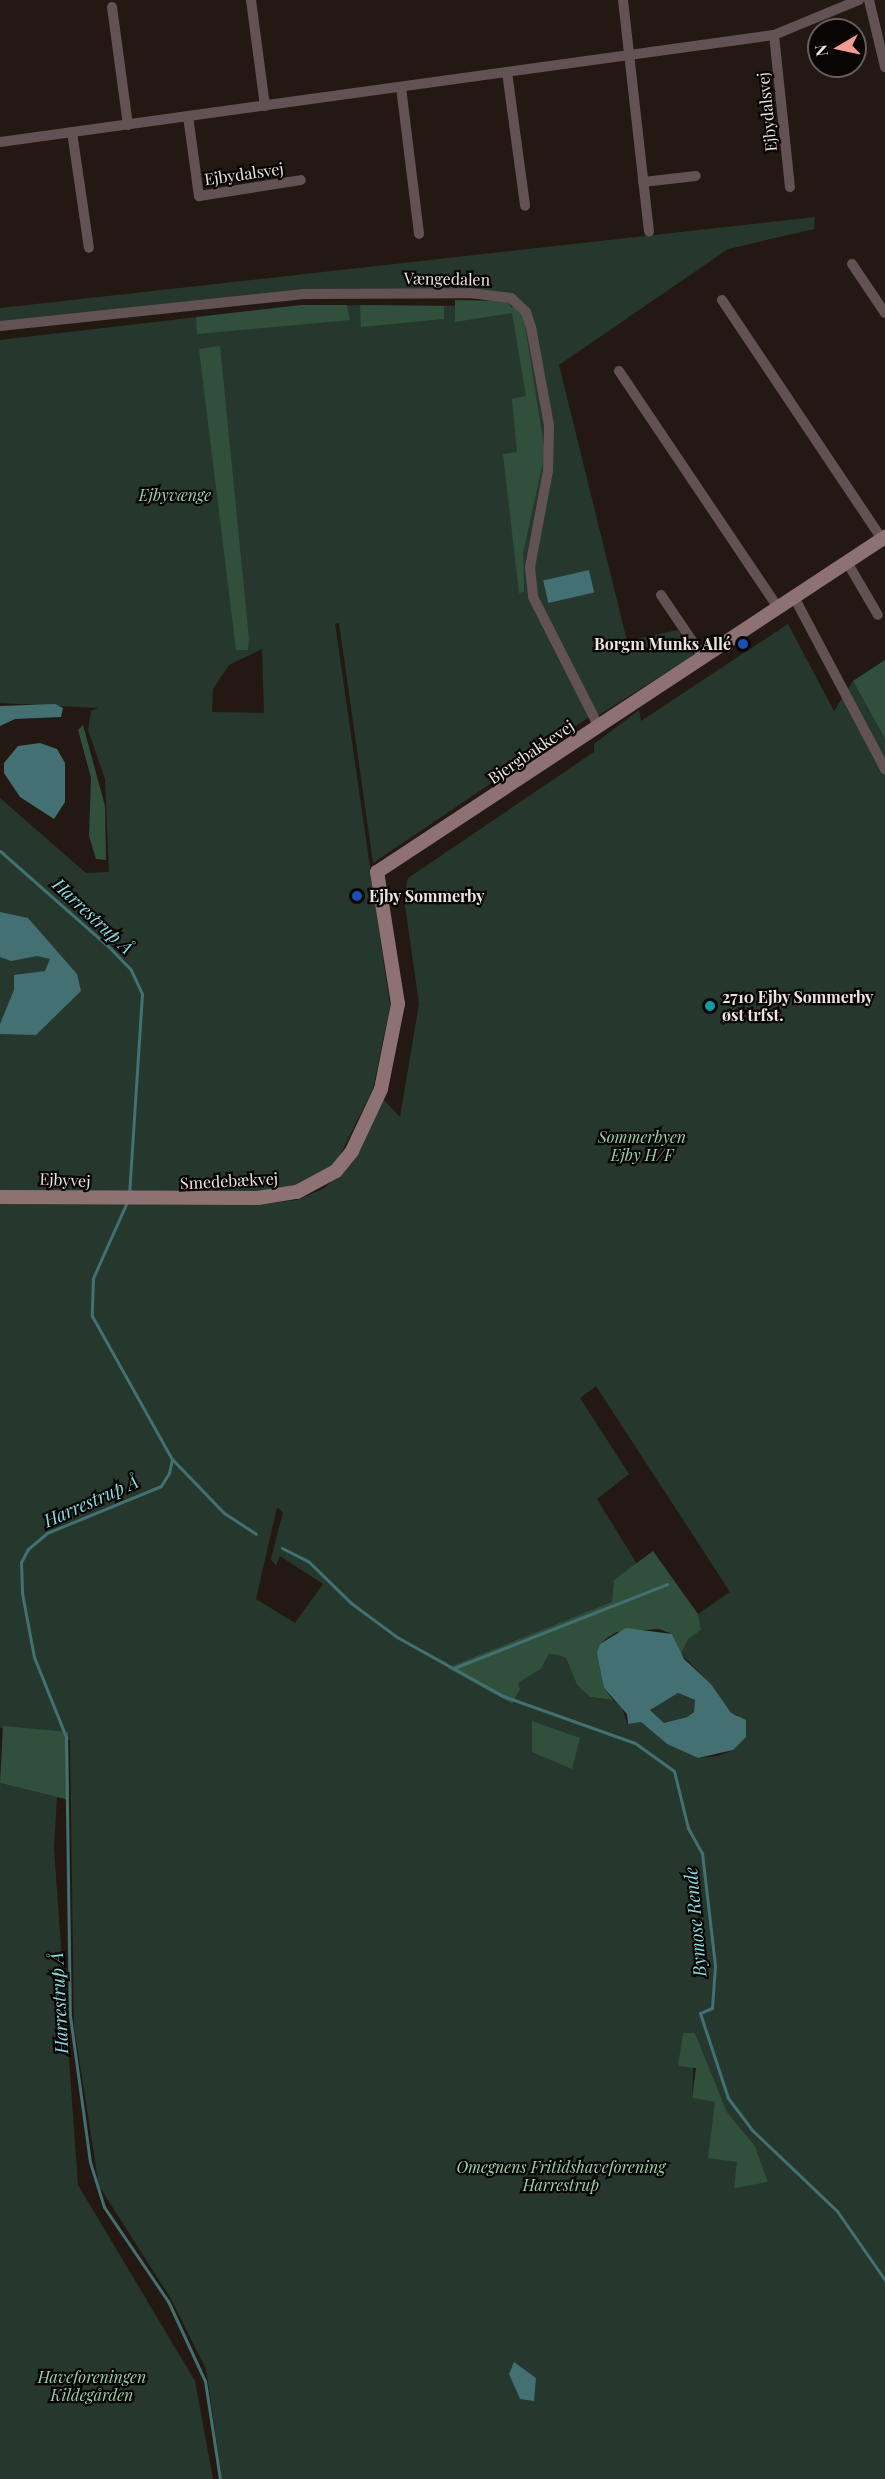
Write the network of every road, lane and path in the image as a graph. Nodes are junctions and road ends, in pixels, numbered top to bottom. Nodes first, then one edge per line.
1 (251, 0) edge
2 (623, 0) edge
3 (859, 0) edge
4 (869, 0) edge
5 (112, 7) dead end
6 (774, 35) junction
7 (630, 55) junction
8 (885, 67) edge
9 (507, 72) junction
10 (401, 87) junction
11 (265, 106) junction
12 (188, 116) junction
13 (128, 125) junction
14 (72, 132) junction
15 (0, 142) edge
16 (696, 176) dead end
17 (300, 180) dead end
18 (643, 182) junction
19 (790, 187) dead end
20 (525, 206) dead end
21 (649, 232) dead end
22 (420, 234) dead end
23 (89, 248) dead end
24 (852, 264) dead end
25 (722, 300) dead end
26 (885, 313) edge
27 (0, 326) edge
28 (619, 371) dead end
29 (884, 538) edge
30 (847, 561) junction
31 (661, 595) dead end
32 (794, 597) junction
33 (778, 608) junction
34 (878, 615) dead end
35 (703, 657) junction
36 (599, 726) junction
37 (885, 769) edge
38 (377, 873) joint
39 (0, 1197) edge
40 (128, 1200) joint

1 - 11 street
2 - 7 street
3 - 6 street
4 - 8 street
5 - 13 street
6 - 7 street
6 - 19 street, Ejbydalsvej
7 - 9 street
7 - 18 street
9 - 10 street
9 - 20 street
10 - 11 street
10 - 22 street
11 - 12 street
12 - 13 street
12 - 17 street, Ejbydalsvej
13 - 14 street
14 - 15 street
14 - 23 street
16 - 18 street
18 - 21 street
24 - 26 street
25 - 29 street, Bjergbakkevej
27 - 36 street, Vængedalen
28 - 33 street
29 - 30 street, Bjergbakkevej
30 - 32 street, Bjergbakkevej
30 - 34 street
31 - 35 street
32 - 33 street, Bjergbakkevej
32 - 37 street
33 - 35 street, Bjergbakkevej
35 - 36 street, Bjergbakkevej
36 - 38 street, Bjergbakkevej
38 - 40 street, Smedebækvej
39 - 40 street, Ejbyvej

